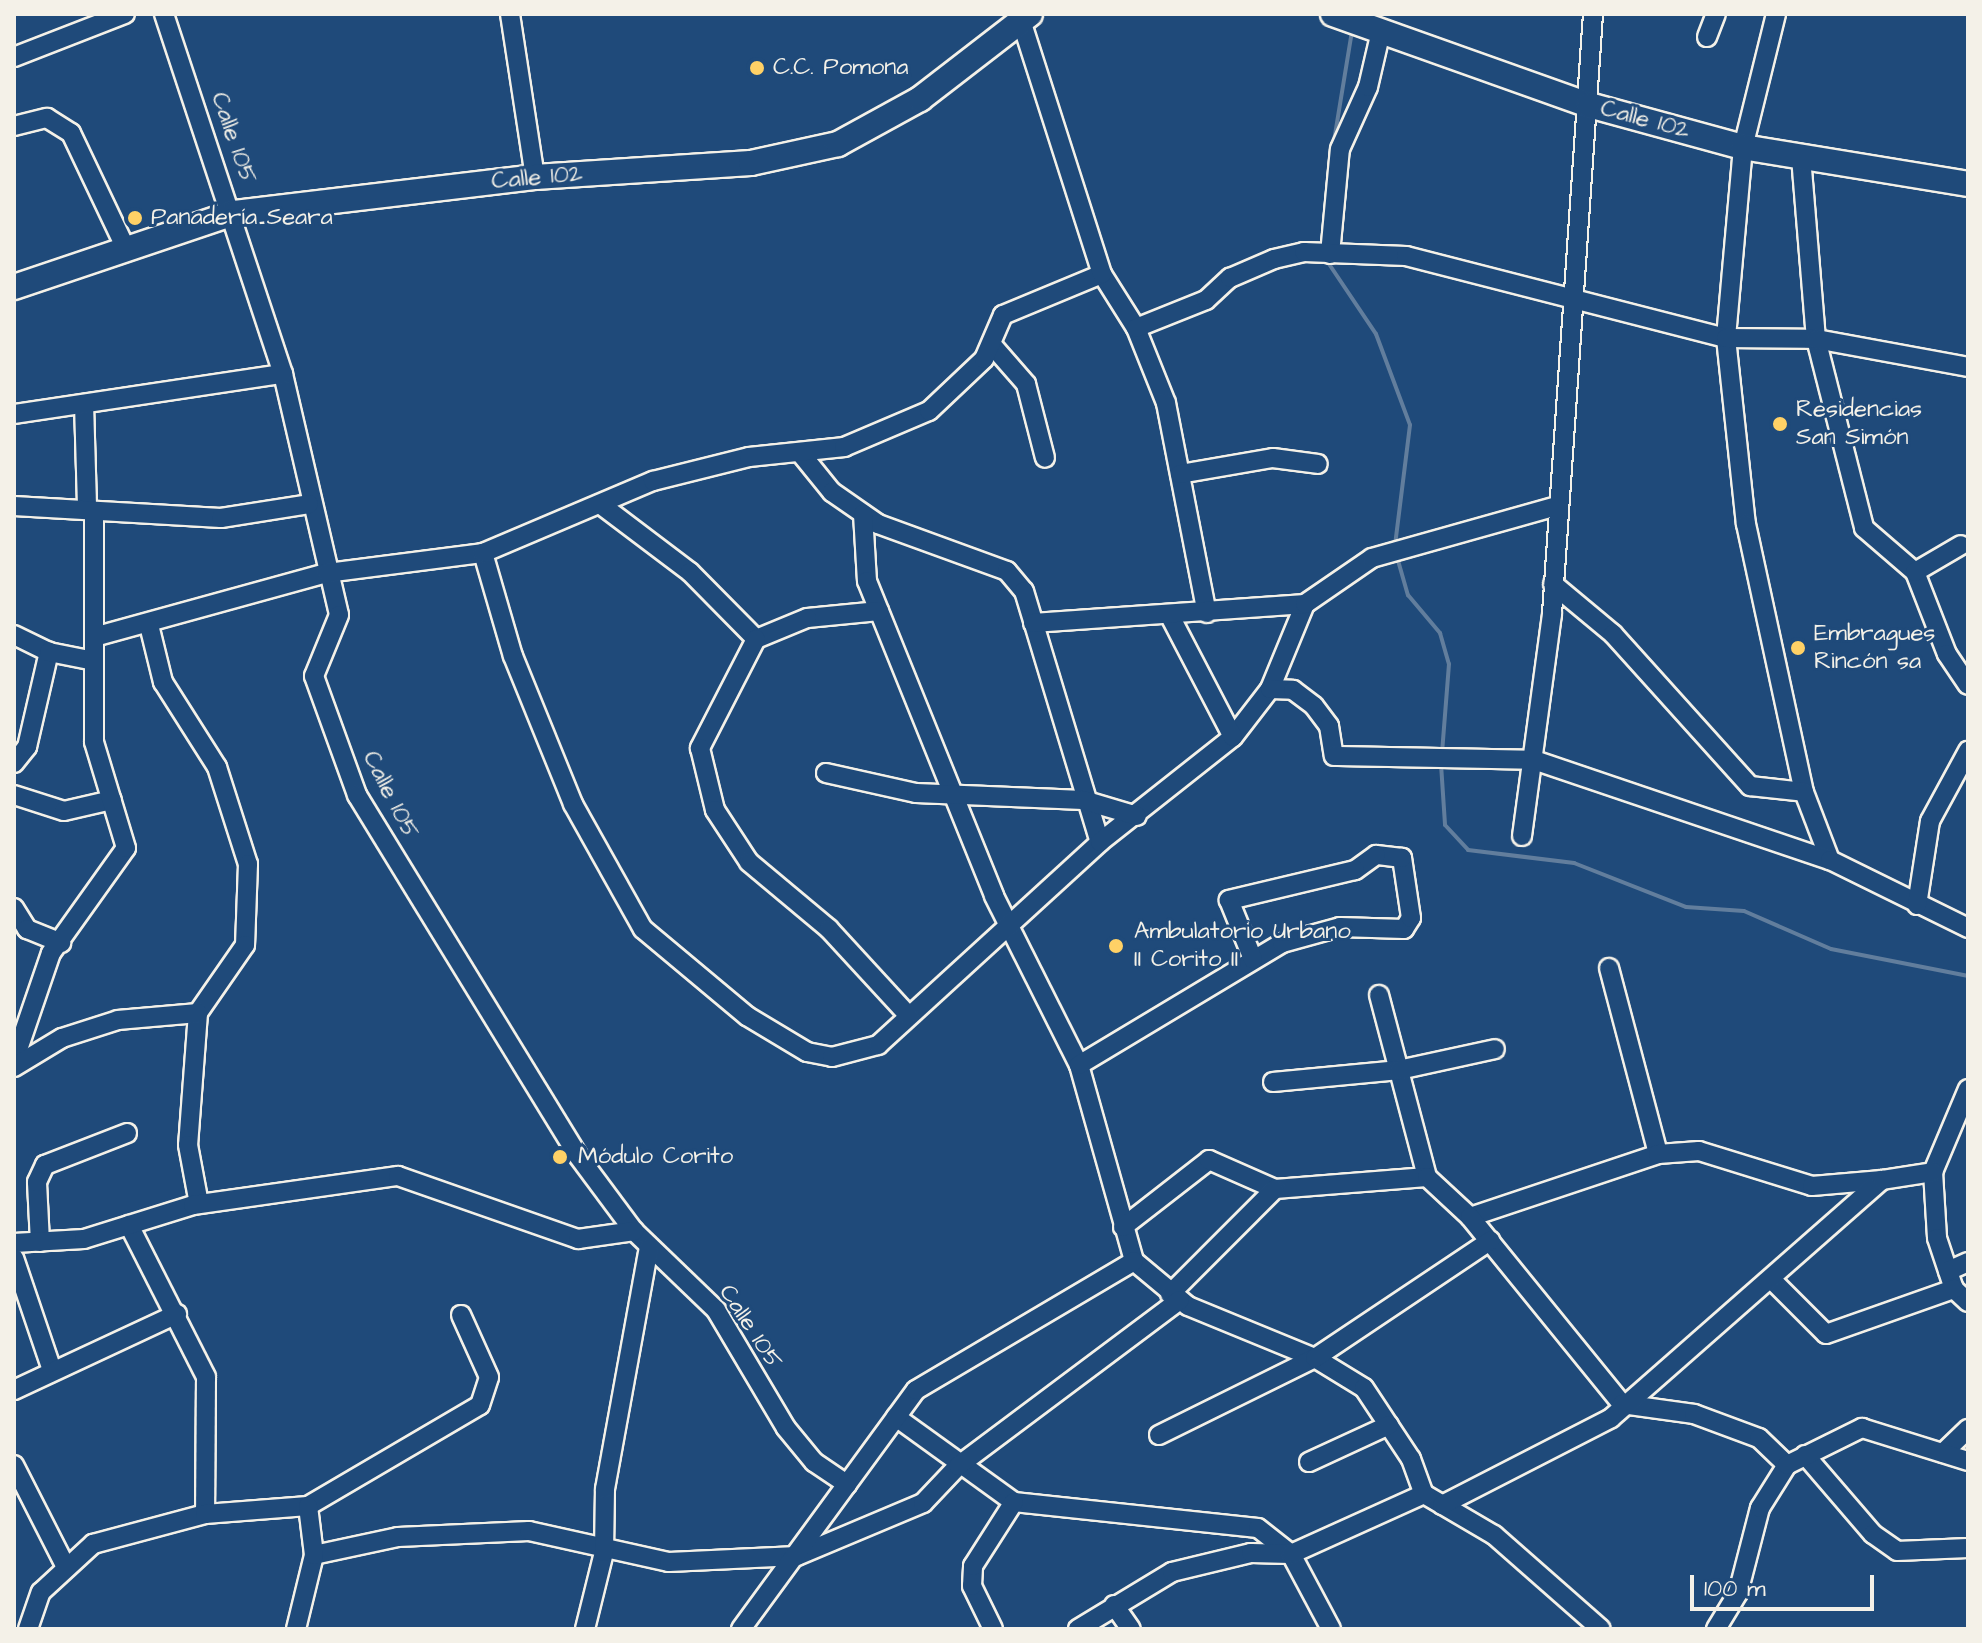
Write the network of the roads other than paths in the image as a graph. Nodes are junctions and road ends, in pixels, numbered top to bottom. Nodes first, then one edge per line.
1 (125, 14) edge
2 (164, 14) edge
3 (510, 14) edge
4 (1333, 14) edge
5 (1593, 14) edge
6 (1716, 14) edge
7 (1776, 14) edge
8 (1026, 17) edge
9 (1372, 24) edge
10 (1707, 37) dead end
11 (14, 57) edge
12 (1589, 105) junction
13 (14, 126) edge
14 (1743, 147) junction
15 (1801, 157) junction
16 (535, 177) junction
17 (1968, 184) edge
18 (234, 213) junction
19 (126, 249) junction
20 (1330, 254) junction
21 (1102, 274) junction
22 (14, 287) edge
23 (1574, 300) junction
24 (1136, 328) junction
25 (1726, 338) junction
26 (1816, 339) junction
27 (992, 345) junction
28 (1968, 367) edge
29 (283, 374) junction
30 (84, 404) junction
31 (14, 414) edge
32 (802, 455) junction
33 (1045, 458) dead end
34 (1318, 464) dead end
35 (1180, 474) junction
36 (309, 504) junction
37 (600, 504) junction
38 (14, 506) edge
39 (1554, 507) junction
40 (90, 511) junction
41 (863, 514) junction
42 (1961, 545) dead end
43 (483, 553) junction
44 (1915, 572) junction
45 (327, 573) junction
46 (1553, 584) junction
47 (1305, 604) junction
48 (879, 611) junction
49 (1207, 613) junction
50 (1170, 616) junction
51 (1033, 623) junction
52 (149, 625) junction
53 (14, 635) edge
54 (94, 637) junction
55 (756, 639) junction
56 (49, 652) junction
57 (89, 660) junction
58 (1968, 685) edge
59 (1270, 689) junction
60 (1233, 737) junction
61 (1968, 751) edge
62 (1534, 760) junction
63 (14, 763) edge
64 (826, 773) dead end
65 (1804, 792) junction
66 (14, 795) edge
67 (959, 797) junction
68 (112, 800) junction
69 (1083, 800) junction
70 (1137, 816) junction
71 (1522, 836) dead end
72 (1100, 842) junction
73 (1830, 860) junction
74 (1917, 905) junction
75 (14, 908) edge
76 (1012, 928) junction
77 (1968, 928) edge
78 (61, 943) junction
79 (1253, 959) junction
80 (1609, 968) dead end
81 (1379, 995) dead end
82 (198, 1013) junction
83 (908, 1015) junction
84 (1495, 1049) dead end
85 (14, 1056) edge
86 (1079, 1065) junction
87 (1399, 1070) junction
88 (1273, 1082) dead end
89 (1968, 1089) edge
90 (127, 1133) dead end
91 (1658, 1154) junction
92 (1933, 1172) junction
93 (1427, 1177) junction
94 (1882, 1180) junction
95 (1275, 1189) junction
96 (199, 1204) junction
97 (1470, 1217) junction
98 (129, 1225) junction
99 (1123, 1227) junction
100 (634, 1231) junction
101 (1490, 1241) junction
102 (40, 1242) junction
103 (14, 1243) edge
104 (649, 1247) junction
105 (14, 1258) edge
106 (1134, 1261) junction
107 (1968, 1262) edge
108 (1772, 1280) junction
109 (1957, 1288) edge
110 (1175, 1297) junction
111 (177, 1314) junction
112 (461, 1315) dead end
113 (1315, 1358) junction
114 (51, 1367) junction
115 (14, 1390) edge
116 (1622, 1404) junction
117 (896, 1417) junction
118 (1389, 1425) junction
119 (1968, 1429) edge
120 (1159, 1435) dead end
121 (1943, 1453) junction
122 (1805, 1455) junction
123 (1968, 1461) edge
124 (1309, 1462) dead end
125 (14, 1465) edge
126 (1787, 1465) junction
127 (958, 1466) junction
128 (847, 1484) junction
129 (1424, 1494) junction
130 (1014, 1502) junction
131 (1442, 1505) junction
132 (308, 1506) junction
133 (205, 1514) junction
134 (604, 1546) junction
135 (1968, 1548) edge
136 (1291, 1554) junction
137 (314, 1555) junction
138 (797, 1556) junction
139 (65, 1565) junction
140 (1114, 1605) junction
141 (28, 1629) edge
142 (296, 1629) edge
143 (585, 1629) edge
144 (741, 1629) edge
145 (993, 1629) edge
146 (1078, 1629) edge
147 (1131, 1629) edge
148 (1331, 1629) edge
149 (1601, 1629) edge
150 (1716, 1629) edge

1 - 11 street
2 - 18 street, Calle 105
3 - 16 street
4 - 9 main road, Calle 102
5 - 12 street
6 - 10 street
7 - 14 street
8 - 16 main road, Calle 102
8 - 21 street
9 - 12 main road, Calle 102
9 - 20 street
12 - 14 main road, Calle 102
12 - 23 street
13 - 19 street
14 - 15 main road, Calle 102
14 - 25 street
15 - 17 main road, Calle 102
15 - 26 street
16 - 18 main road, Calle 102
18 - 19 main road, Calle 102
18 - 29 street, Calle 105
19 - 22 main road, Calle 102
20 - 23 street
20 - 24 street
21 - 24 street
21 - 27 street
23 - 25 street
23 - 39 street
24 - 35 street
25 - 26 street
25 - 65 street
26 - 28 street
26 - 44 street
27 - 32 street
27 - 33 street
29 - 30 street
29 - 36 street, Calle 105
30 - 31 street
30 - 40 street
32 - 37 street
32 - 41 street
34 - 35 street
35 - 49 street
36 - 40 street
36 - 45 street, Calle 105
37 - 43 street
37 - 55 street
38 - 40 street
39 - 46 street
39 - 47 street
40 - 54 street
41 - 48 street
41 - 51 street
42 - 44 street
43 - 45 street
43 - 83 street
44 - 58 street
45 - 52 street
45 - 100 street, Calle 105
46 - 62 street
46 - 65 street
47 - 49 street
47 - 59 street
48 - 55 street
48 - 67 street
49 - 50 street
50 - 51 street
50 - 60 street
51 - 69 street
52 - 54 street
52 - 82 street
53 - 56 street
54 - 57 street
55 - 83 street
56 - 57 street
56 - 63 street
57 - 68 street
59 - 60 street
59 - 62 street
60 - 70 street
61 - 74 street
62 - 71 street
62 - 73 street
64 - 67 street
65 - 73 street
66 - 68 street
67 - 69 street
67 - 76 street
68 - 78 street
69 - 70 street
69 - 72 street
70 - 72 street
72 - 76 street
73 - 74 street
74 - 77 street
75 - 78 street
76 - 83 street
76 - 86 street
78 - 85 street
79 - 79 street
79 - 86 street
80 - 91 street
81 - 87 street
82 - 85 street
82 - 96 street
84 - 87 street
86 - 99 street
87 - 88 street
87 - 93 street
89 - 92 street
90 - 102 street
91 - 94 street
91 - 97 street
92 - 94 street
92 - 109 street
93 - 95 street
93 - 97 street
94 - 108 street
95 - 99 street
95 - 110 street
96 - 98 street
96 - 100 street
97 - 101 street
98 - 102 street
98 - 111 street
99 - 106 street
100 - 104 street, Calle 105
101 - 113 street
101 - 116 street
102 - 103 street
104 - 128 street, Calle 105
104 - 134 street
105 - 114 street
106 - 110 street
106 - 117 street
107 - 109 street
108 - 109 street
108 - 116 street
110 - 113 street
110 - 127 street
111 - 114 street
111 - 133 street
112 - 132 street
113 - 118 street
113 - 120 street
114 - 115 street
116 - 126 street
116 - 131 street
117 - 127 street
117 - 128 street
118 - 124 street
118 - 129 street
119 - 121 street
121 - 122 street
121 - 123 street
122 - 126 street
122 - 135 street
125 - 139 street
126 - 150 street
127 - 130 street
127 - 138 street
128 - 138 street
129 - 131 street
129 - 136 street
130 - 136 street
130 - 145 street
131 - 149 street
132 - 133 street
132 - 137 street
133 - 139 street
134 - 137 street
134 - 138 street
134 - 143 street
136 - 140 street
136 - 148 street
137 - 142 street
138 - 144 street
139 - 141 street
140 - 146 street
140 - 147 street

